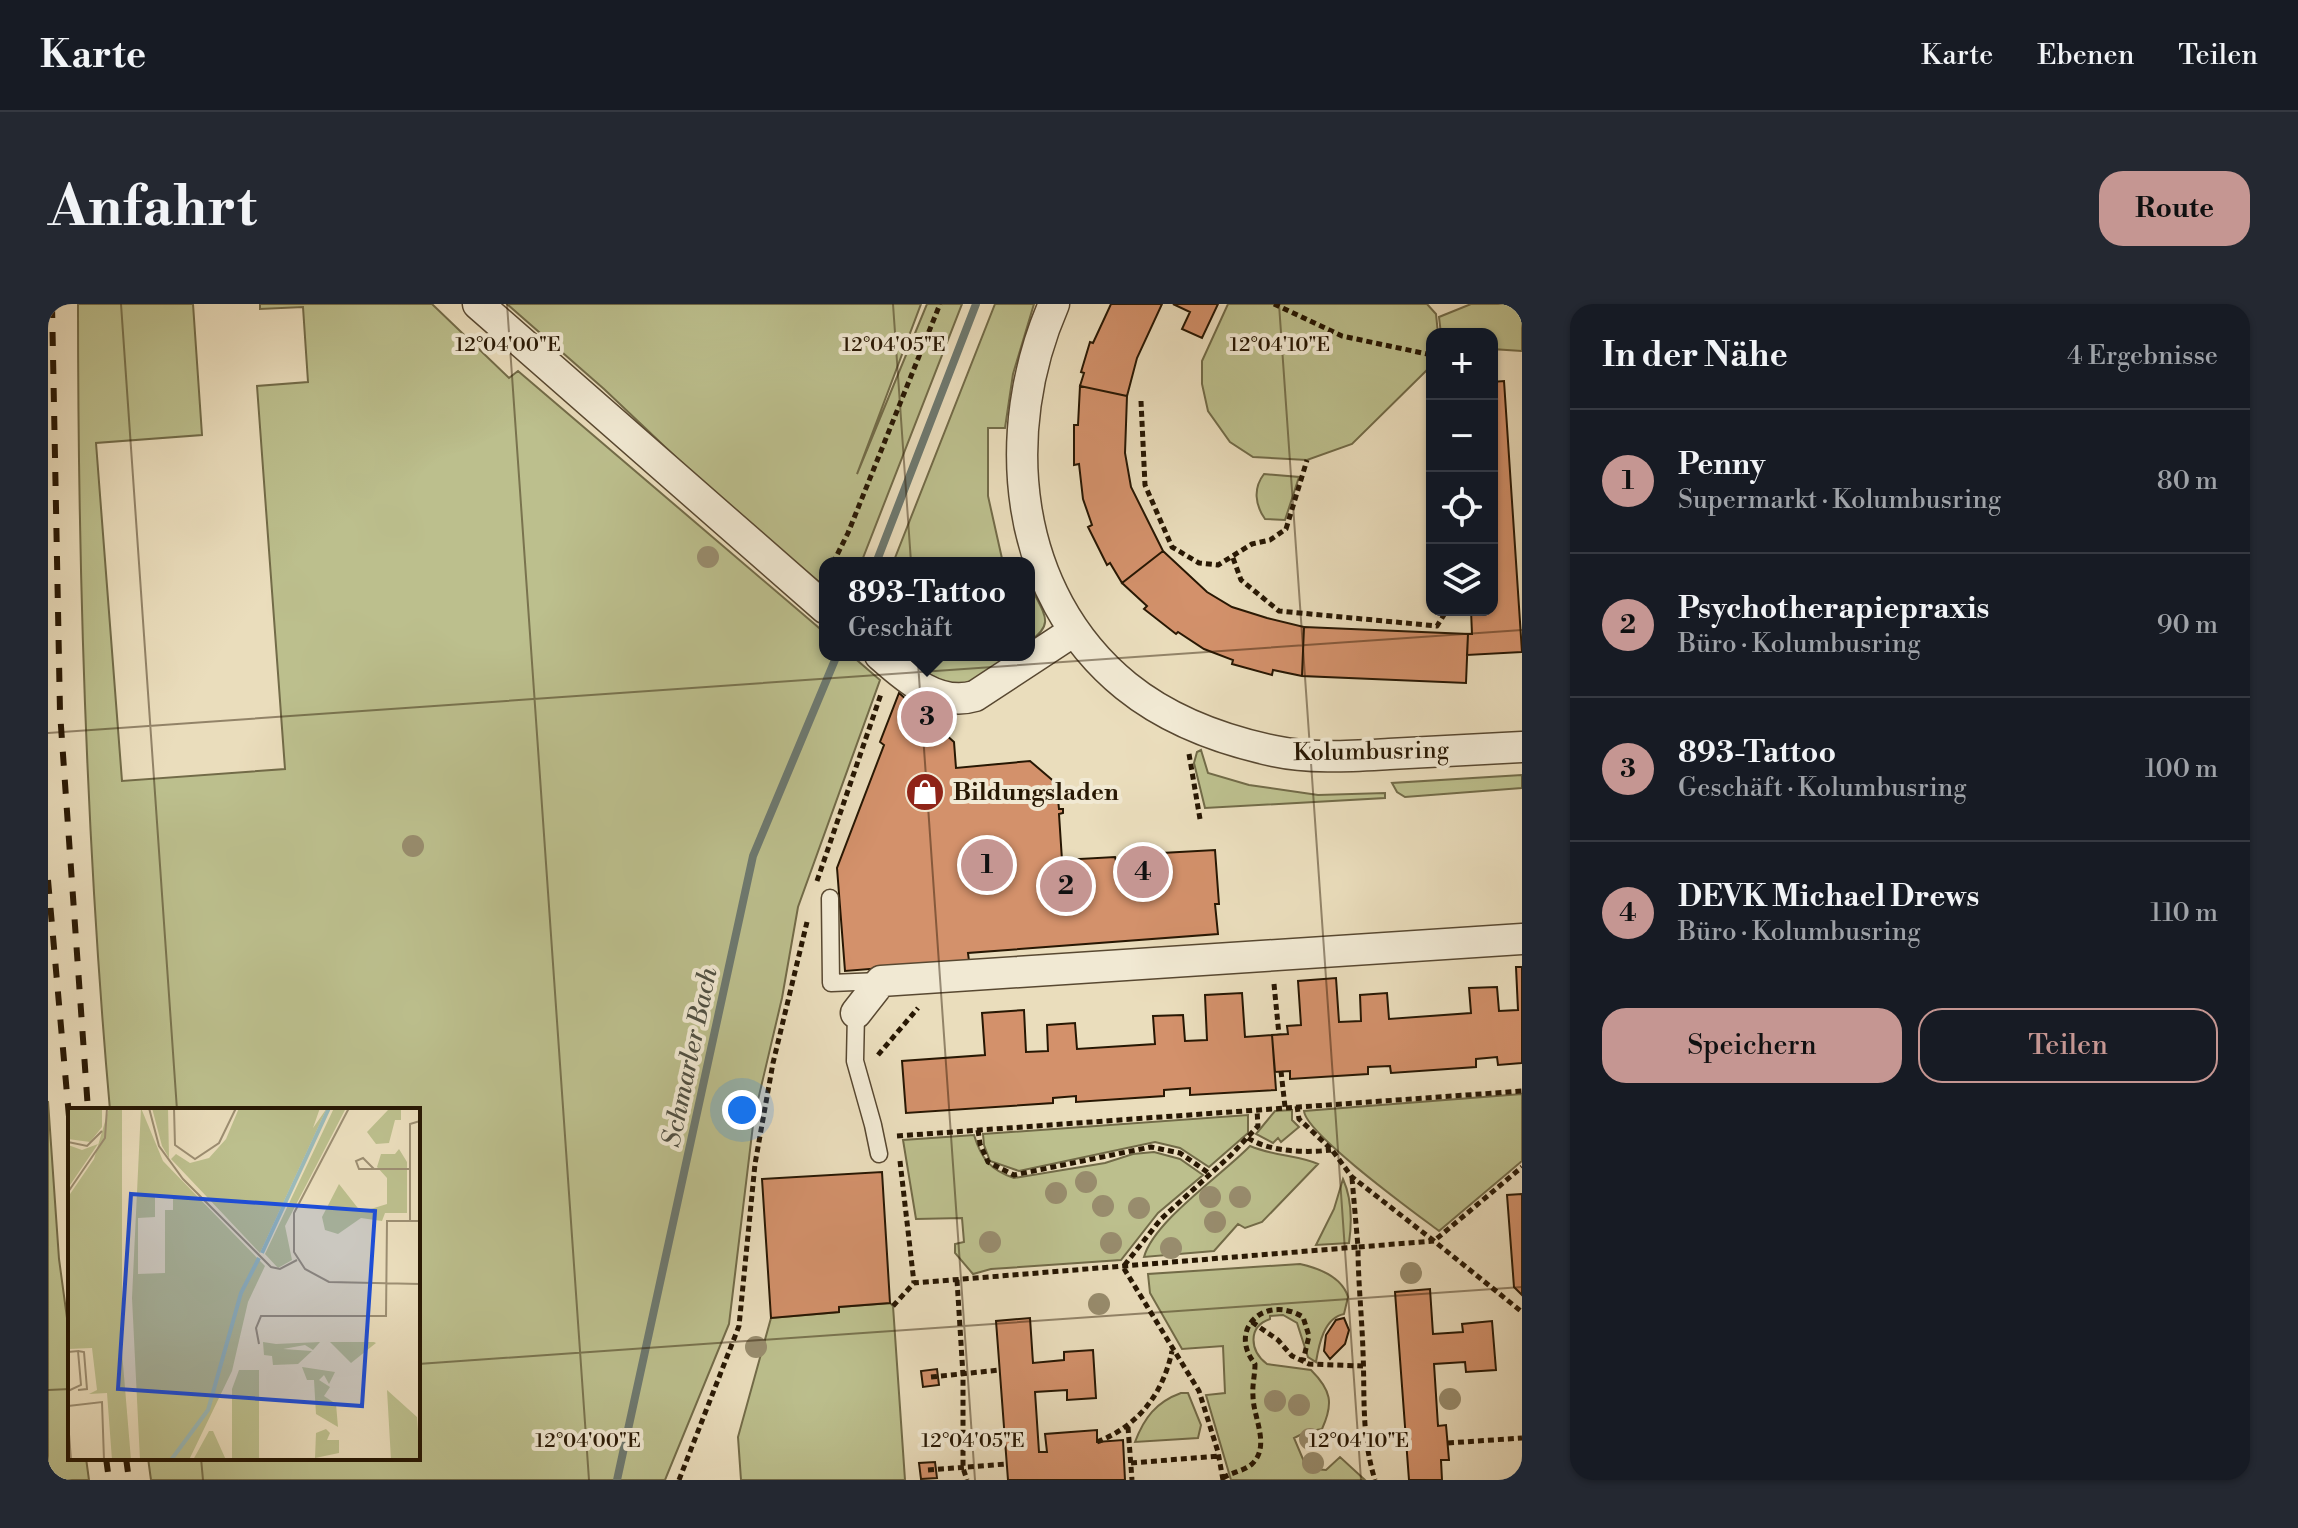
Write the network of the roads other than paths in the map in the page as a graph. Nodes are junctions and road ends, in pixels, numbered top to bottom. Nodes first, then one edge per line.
1 (478, 304) edge
2 (1054, 304) edge
3 (819, 602) edge
4 (1074, 631) junction
5 (1035, 657) edge
6 (888, 661) edge
7 (1028, 661) edge
8 (1522, 747) edge
9 (830, 898) dead end
10 (1522, 939) edge
11 (881, 981) junction
12 (856, 1013) joint
13 (877, 1146) road end

1 - 3 street
2 - 4 street, Kolumbusring
4 - 5 street
4 - 8 street, Kolumbusring
6 - 7 street
9 - 11 lane
10 - 11 street
11 - 12 street
12 - 13 lane

